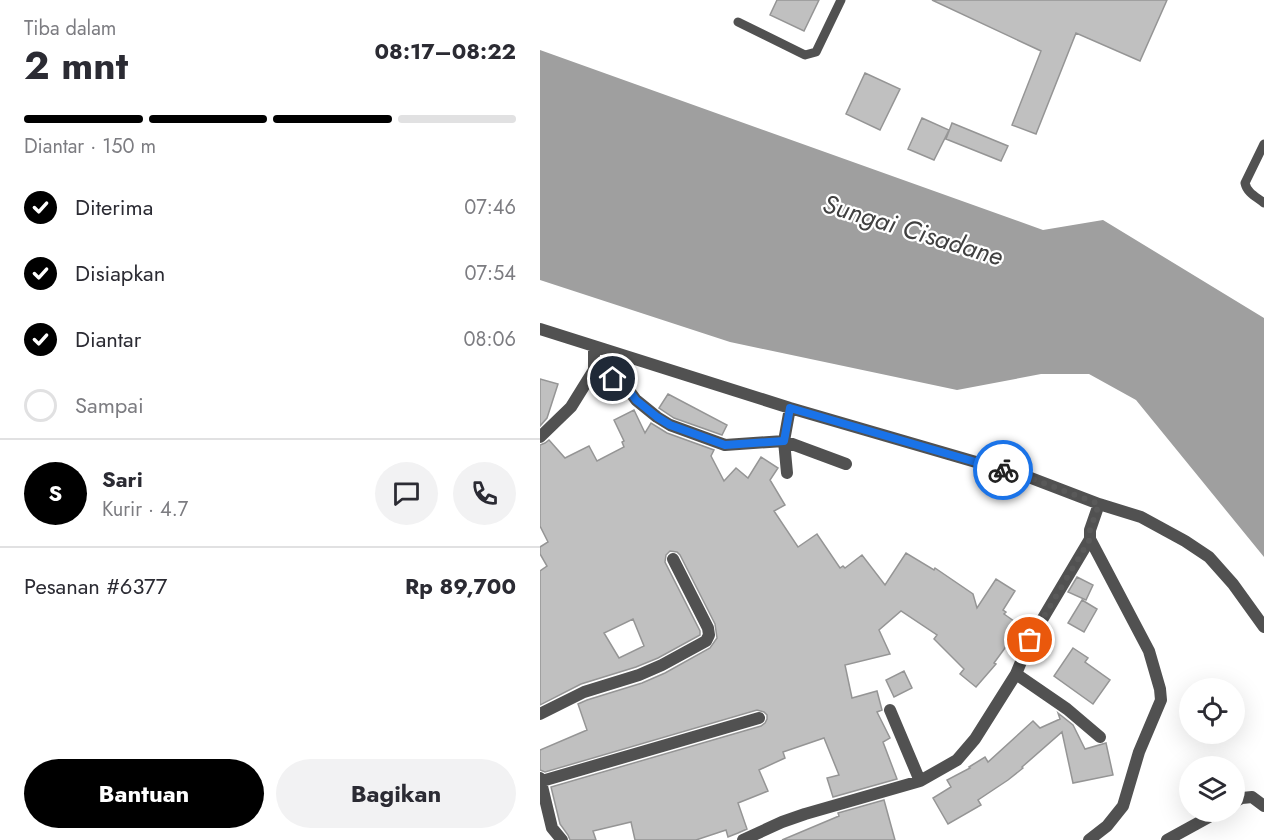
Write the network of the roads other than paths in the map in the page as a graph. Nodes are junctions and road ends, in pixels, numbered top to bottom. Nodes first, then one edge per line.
1 (840, 0) edge
2 (738, 22) dead end
3 (1264, 144) edge
4 (1264, 203) edge
5 (540, 328) edge
6 (594, 346) junction
7 (594, 370) junction
8 (790, 408) junction
9 (540, 437) edge
10 (784, 441) junction
11 (846, 464) dead end
12 (787, 473) dead end
13 (1099, 504) junction
14 (1090, 539) junction
15 (674, 560) dead end
16 (1264, 627) edge
17 (1016, 674) junction
18 (890, 710) dead end
19 (540, 714) edge
20 (759, 717) dead end
21 (1100, 737) dead end
22 (541, 779) edge
23 (920, 781) junction
24 (1245, 798) edge
25 (1264, 806) edge
26 (1200, 822) edge
27 (562, 840) edge
28 (742, 840) edge
29 (1089, 840) edge
30 (1167, 840) edge

1 - 2 lane
3 - 4 lane
5 - 6 street
6 - 7 street
6 - 8 street
7 - 9 street
7 - 10 street
8 - 10 street
8 - 13 street
10 - 11 street
10 - 12 street
13 - 14 street
13 - 16 street
14 - 17 street
14 - 29 street
15 - 19 street
17 - 21 street
17 - 23 street
18 - 23 street
20 - 22 street
22 - 27 street
23 - 28 street
24 - 25 street
26 - 30 street

